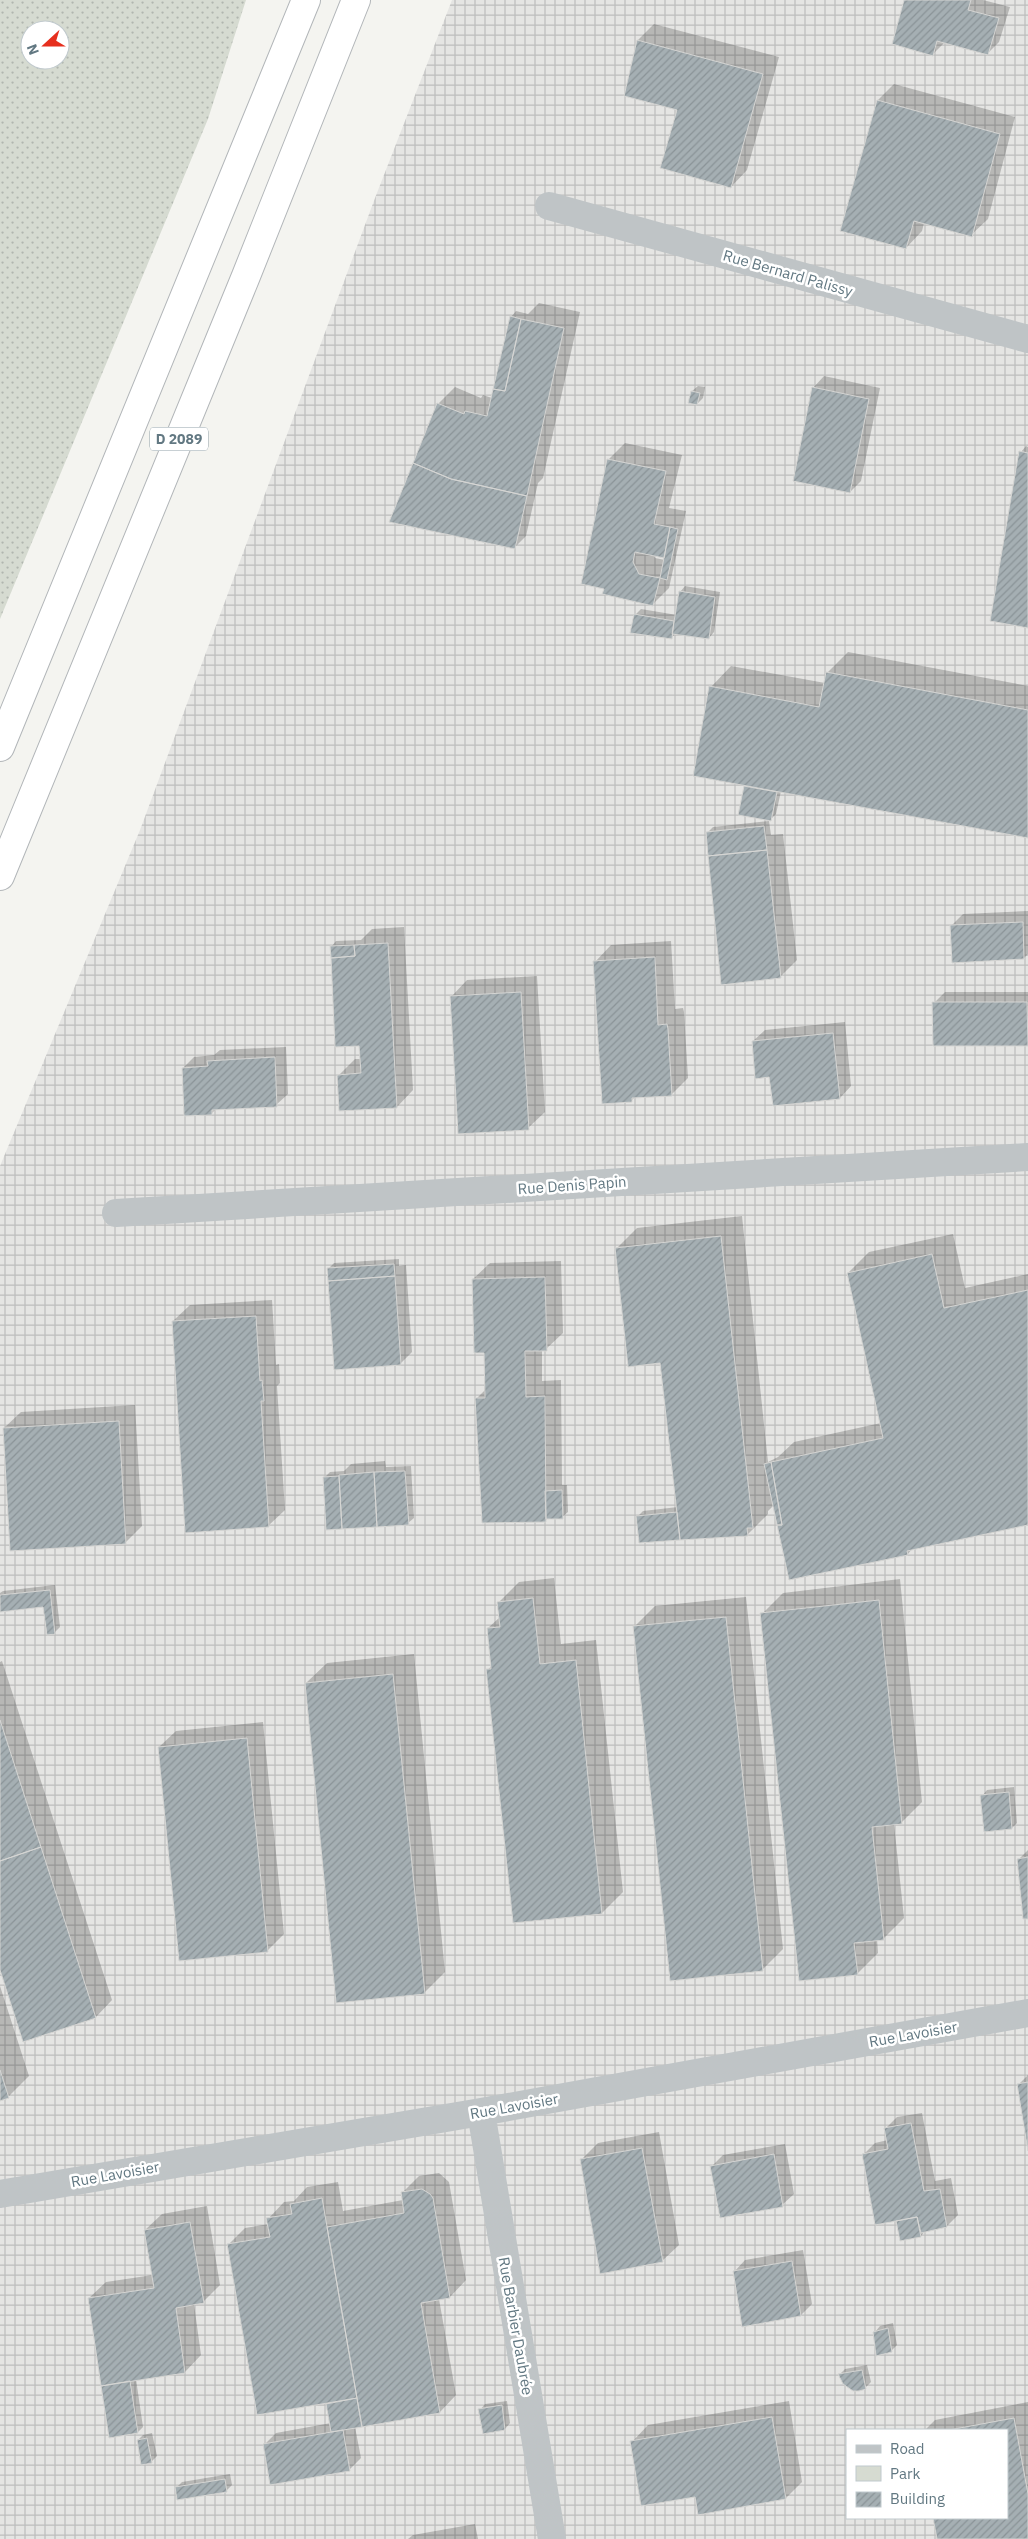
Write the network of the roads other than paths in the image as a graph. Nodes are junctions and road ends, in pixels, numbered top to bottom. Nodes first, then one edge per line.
1 (306, 0) edge
2 (356, 0) edge
3 (548, 206) dead end
4 (1028, 339) edge
5 (0, 747) edge
6 (0, 876) edge
7 (1028, 1157) edge
8 (116, 1213) dead end
9 (1028, 2013) edge
10 (480, 2112) junction
11 (0, 2194) edge
12 (552, 2539) edge

1 - 5 highway, D 2089
2 - 6 highway, D 2089
3 - 4 street, Rue Bernard Palissy
7 - 8 street, Rue Denis Papin
9 - 10 street, Rue Lavoisier
10 - 11 street, Rue Lavoisier
10 - 12 street, Rue Barbier Daubrée

